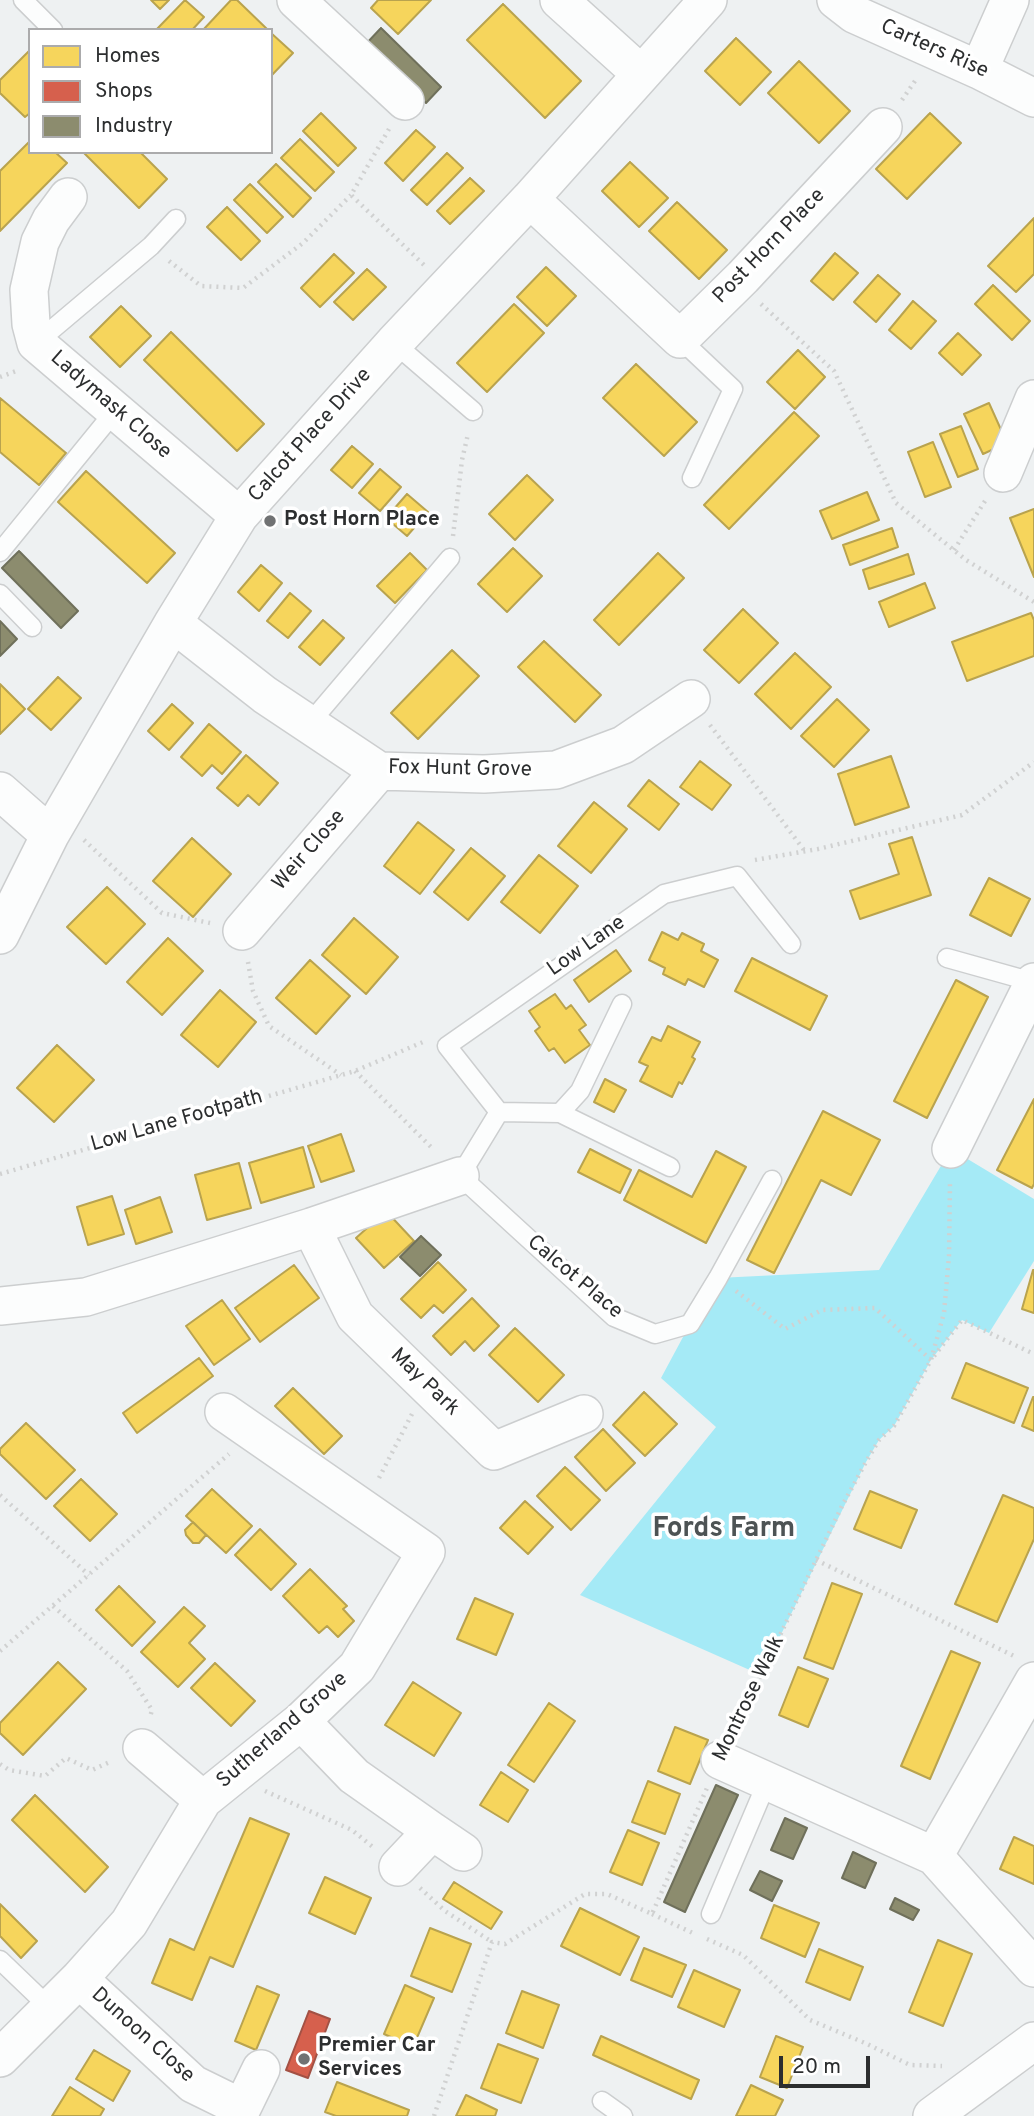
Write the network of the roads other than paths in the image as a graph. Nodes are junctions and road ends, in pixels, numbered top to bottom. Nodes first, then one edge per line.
1 (23, 0) edge
2 (296, 0) edge
3 (559, 0) edge
4 (708, 0) edge
5 (836, 0) edge
6 (1010, 0) edge
7 (51, 28) edge
8 (979, 70) junction
9 (641, 75) junction
10 (1034, 98) edge
11 (405, 101) road end
12 (883, 127) road end
13 (68, 197) dead end
14 (530, 199) junction
15 (176, 219) dead end
16 (680, 339) junction
17 (36, 343) junction
18 (394, 343) junction
19 (1034, 399) edge
20 (115, 411) junction
21 (473, 411) road end
22 (1003, 473) road end
23 (692, 478) dead end
24 (239, 516) junction
25 (0, 552) edge
26 (450, 558) road end
27 (0, 594) edge
28 (173, 624) junction
29 (32, 627) dead end
30 (691, 699) road end
31 (309, 724) junction
32 (379, 771) junction
33 (0, 791) edge
34 (55, 826) junction
35 (242, 931) road end
36 (0, 935) edge
37 (792, 944) dead end
38 (947, 958) dead end
39 (1033, 982) edge
40 (622, 1004) dead end
41 (499, 1112) junction
42 (560, 1114) junction
43 (951, 1149) road end
44 (670, 1167) dead end
45 (460, 1176) junction
46 (772, 1180) dead end
47 (311, 1227) junction
48 (0, 1306) edge
49 (224, 1412) dead end
50 (584, 1414) dead end
51 (1028, 1670) edge
52 (301, 1720) junction
53 (142, 1748) road end
54 (720, 1760) road end
55 (767, 1782) junction
56 (203, 1800) junction
57 (432, 1831) junction
58 (463, 1853) dead end
59 (934, 1856) junction
60 (398, 1867) dead end
61 (711, 1914) dead end
62 (0, 1960) edge
63 (1034, 1968) edge
64 (79, 1979) junction
65 (50, 2008) junction
66 (1034, 2041) edge
67 (0, 2058) edge
68 (261, 2069) dead end
69 (602, 2101) dead end
70 (623, 2116) edge
71 (932, 2116) edge

1 - 7 lane
2 - 11 street
3 - 9 street
4 - 9 street, Calcot Place Drive
5 - 8 street, Carters Rise
6 - 8 street
8 - 10 street, Carters Rise
9 - 14 street, Calcot Place Drive
12 - 16 street, Post Horn Place
13 - 17 street, Ladymask Close
14 - 16 street
14 - 18 street, Calcot Place Drive
15 - 17 lane
16 - 23 lane
17 - 20 street, Ladymask Close
18 - 21 lane
18 - 24 street, Calcot Place Drive
19 - 22 street
20 - 24 street, Ladymask Close
20 - 25 lane
24 - 28 street, Calcot Place Drive
26 - 31 lane
27 - 29 lane
28 - 31 street, Fox Hunt Grove
28 - 34 street, Calcot Place Drive
30 - 32 street, Fox Hunt Grove
31 - 32 street, Fox Hunt Grove
32 - 35 street, Weir Close
33 - 34 street
34 - 36 street, Calcot Place Drive
37 - 41 lane, Low Lane
38 - 39 lane
39 - 43 street
40 - 42 lane
41 - 42 lane
41 - 45 lane
42 - 44 lane
45 - 46 lane, Calcot Place
45 - 47 street
47 - 48 street
47 - 50 street, May Park
49 - 52 street, Sutherland Grove
51 - 59 street
52 - 56 street, Sutherland Grove
52 - 57 street
53 - 56 street
54 - 55 street
55 - 59 street
55 - 61 lane
56 - 64 street, Sutherland Grove
57 - 58 street
57 - 60 street
59 - 63 street
62 - 65 lane
64 - 65 street, Sutherland Grove
64 - 68 street, Dunoon Close
65 - 67 street, Sutherland Grove
66 - 71 street
69 - 70 lane

